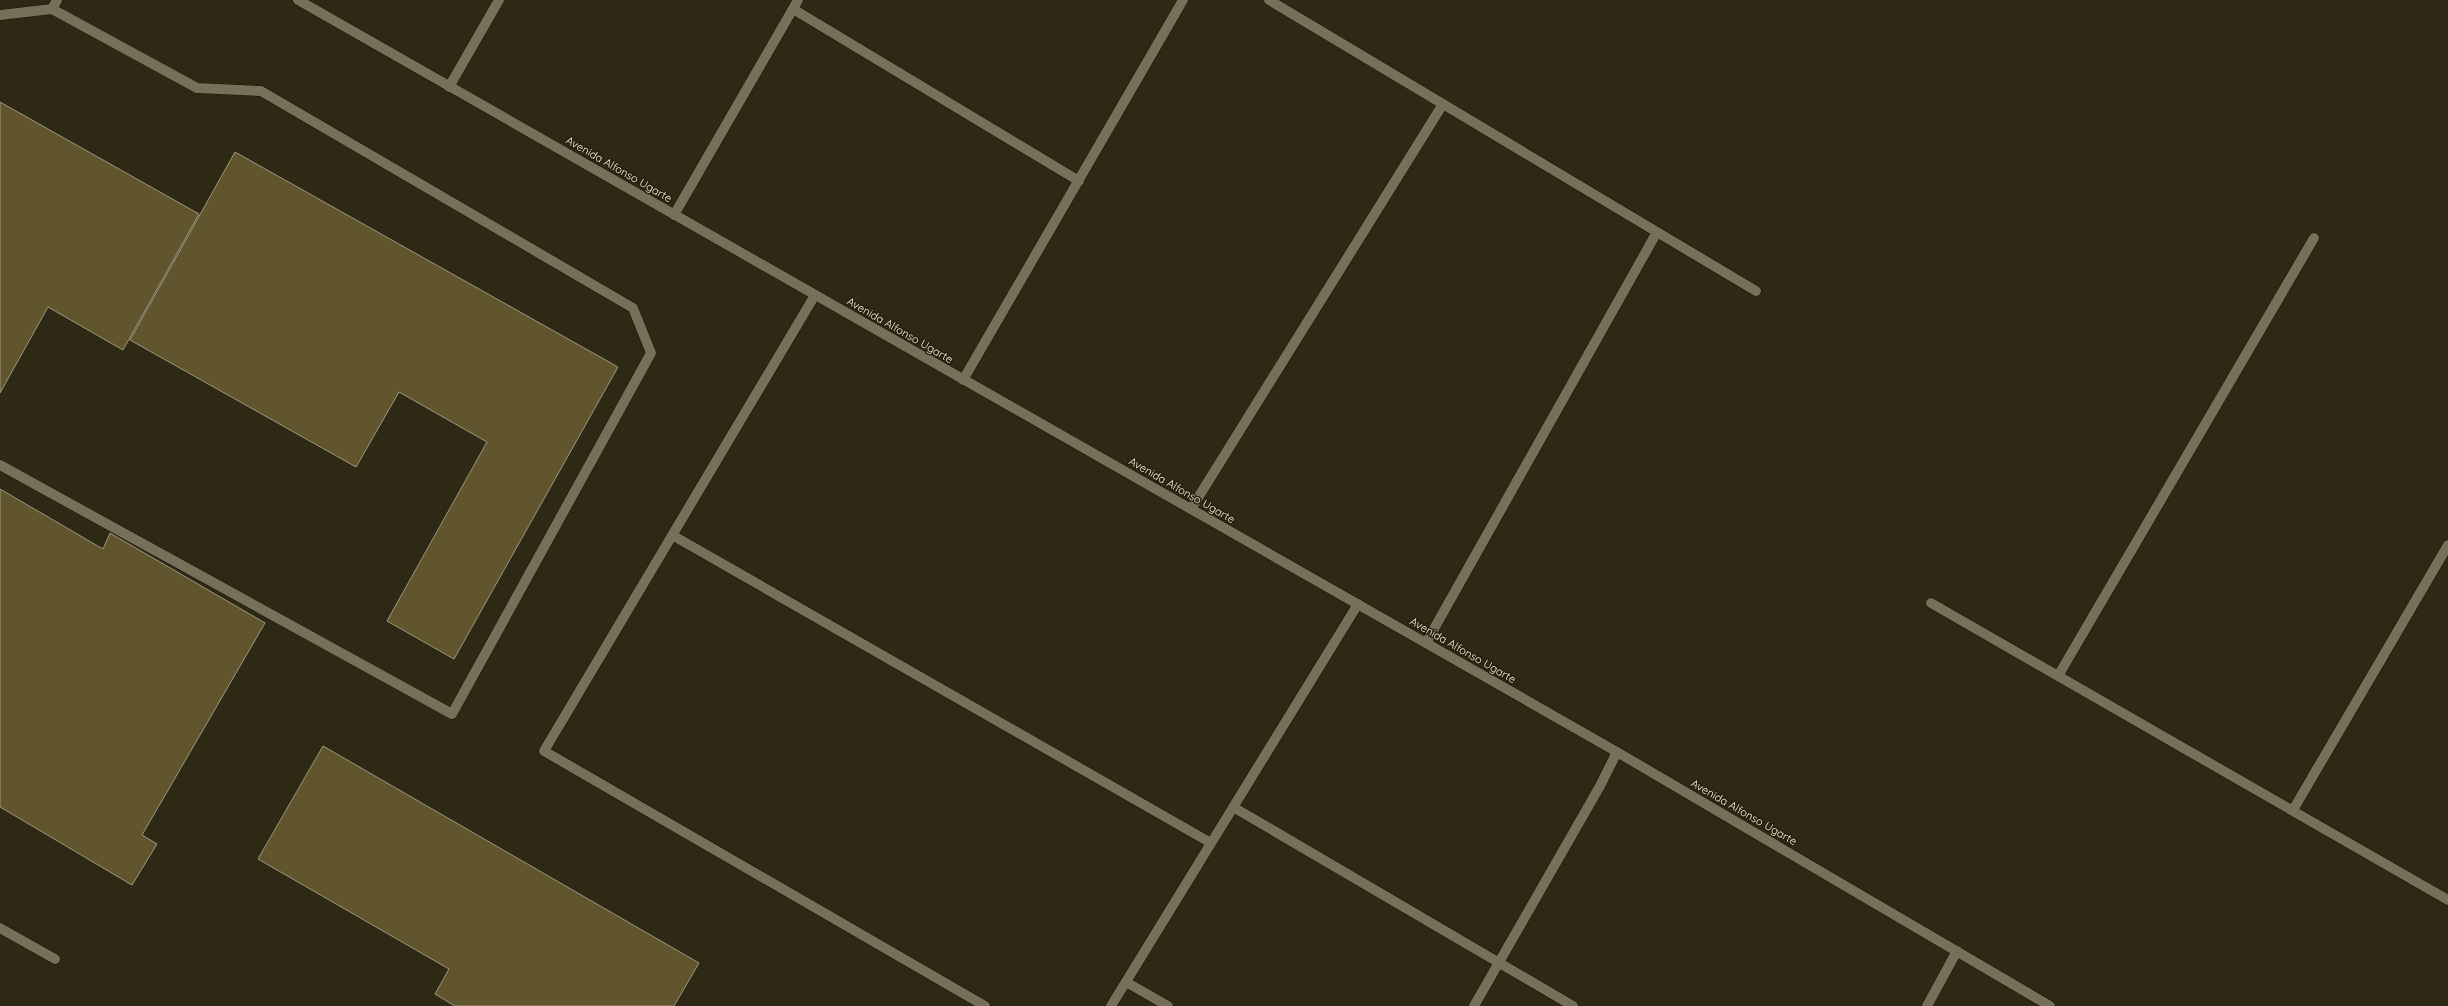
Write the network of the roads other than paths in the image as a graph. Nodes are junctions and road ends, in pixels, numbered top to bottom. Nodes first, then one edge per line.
1 (298, 0) edge
2 (499, 0) edge
3 (1183, 0) edge
4 (1269, 0) edge
5 (54, 4) edge
6 (796, 4) edge
7 (0, 15) edge
8 (449, 87) junction
9 (1443, 104) junction
10 (1078, 181) junction
11 (674, 214) junction
12 (1657, 232) junction
13 (2314, 238) dead end
14 (1756, 291) dead end
15 (815, 295) junction
16 (963, 380) junction
17 (0, 465) edge
18 (1191, 509) junction
19 (672, 535) junction
20 (2448, 545) edge
21 (1930, 603) dead end
22 (1358, 604) junction
23 (1426, 642) junction
24 (2058, 676) junction
25 (1617, 752) junction
26 (1233, 807) junction
27 (2293, 810) junction
28 (1211, 843) junction
29 (2448, 900) edge
30 (0, 928) edge
31 (1957, 951) junction
32 (55, 959) dead end
33 (1498, 963) junction
34 (1126, 982) junction
35 (985, 1006) edge
36 (1111, 1006) edge
37 (1168, 1006) edge
38 (1474, 1006) edge
39 (1573, 1006) edge
40 (1927, 1006) edge
41 (2050, 1006) edge

1 - 8 street, Avenida Alfonso Ugarte
2 - 8 street
3 - 10 street
4 - 9 street
5 - 7 street
5 - 17 street
6 - 10 street
6 - 11 street
8 - 11 street, Avenida Alfonso Ugarte
9 - 12 street
9 - 18 street
10 - 16 street
11 - 15 street, Avenida Alfonso Ugarte
12 - 14 street
12 - 23 street
13 - 24 street
15 - 16 street, Avenida Alfonso Ugarte
15 - 19 street
16 - 18 street, Avenida Alfonso Ugarte
18 - 22 street, Avenida Alfonso Ugarte
19 - 28 street
19 - 35 street
20 - 27 street
21 - 24 street
22 - 23 street, Avenida Alfonso Ugarte
22 - 26 street
23 - 25 street, Avenida Alfonso Ugarte
24 - 27 street
25 - 31 street, Avenida Alfonso Ugarte
25 - 33 street
26 - 28 street
26 - 33 street
27 - 29 street
28 - 34 street
30 - 32 street
31 - 40 street
31 - 41 street, Avenida Alfonso Ugarte
33 - 38 street
33 - 39 street
34 - 36 street
34 - 37 street

